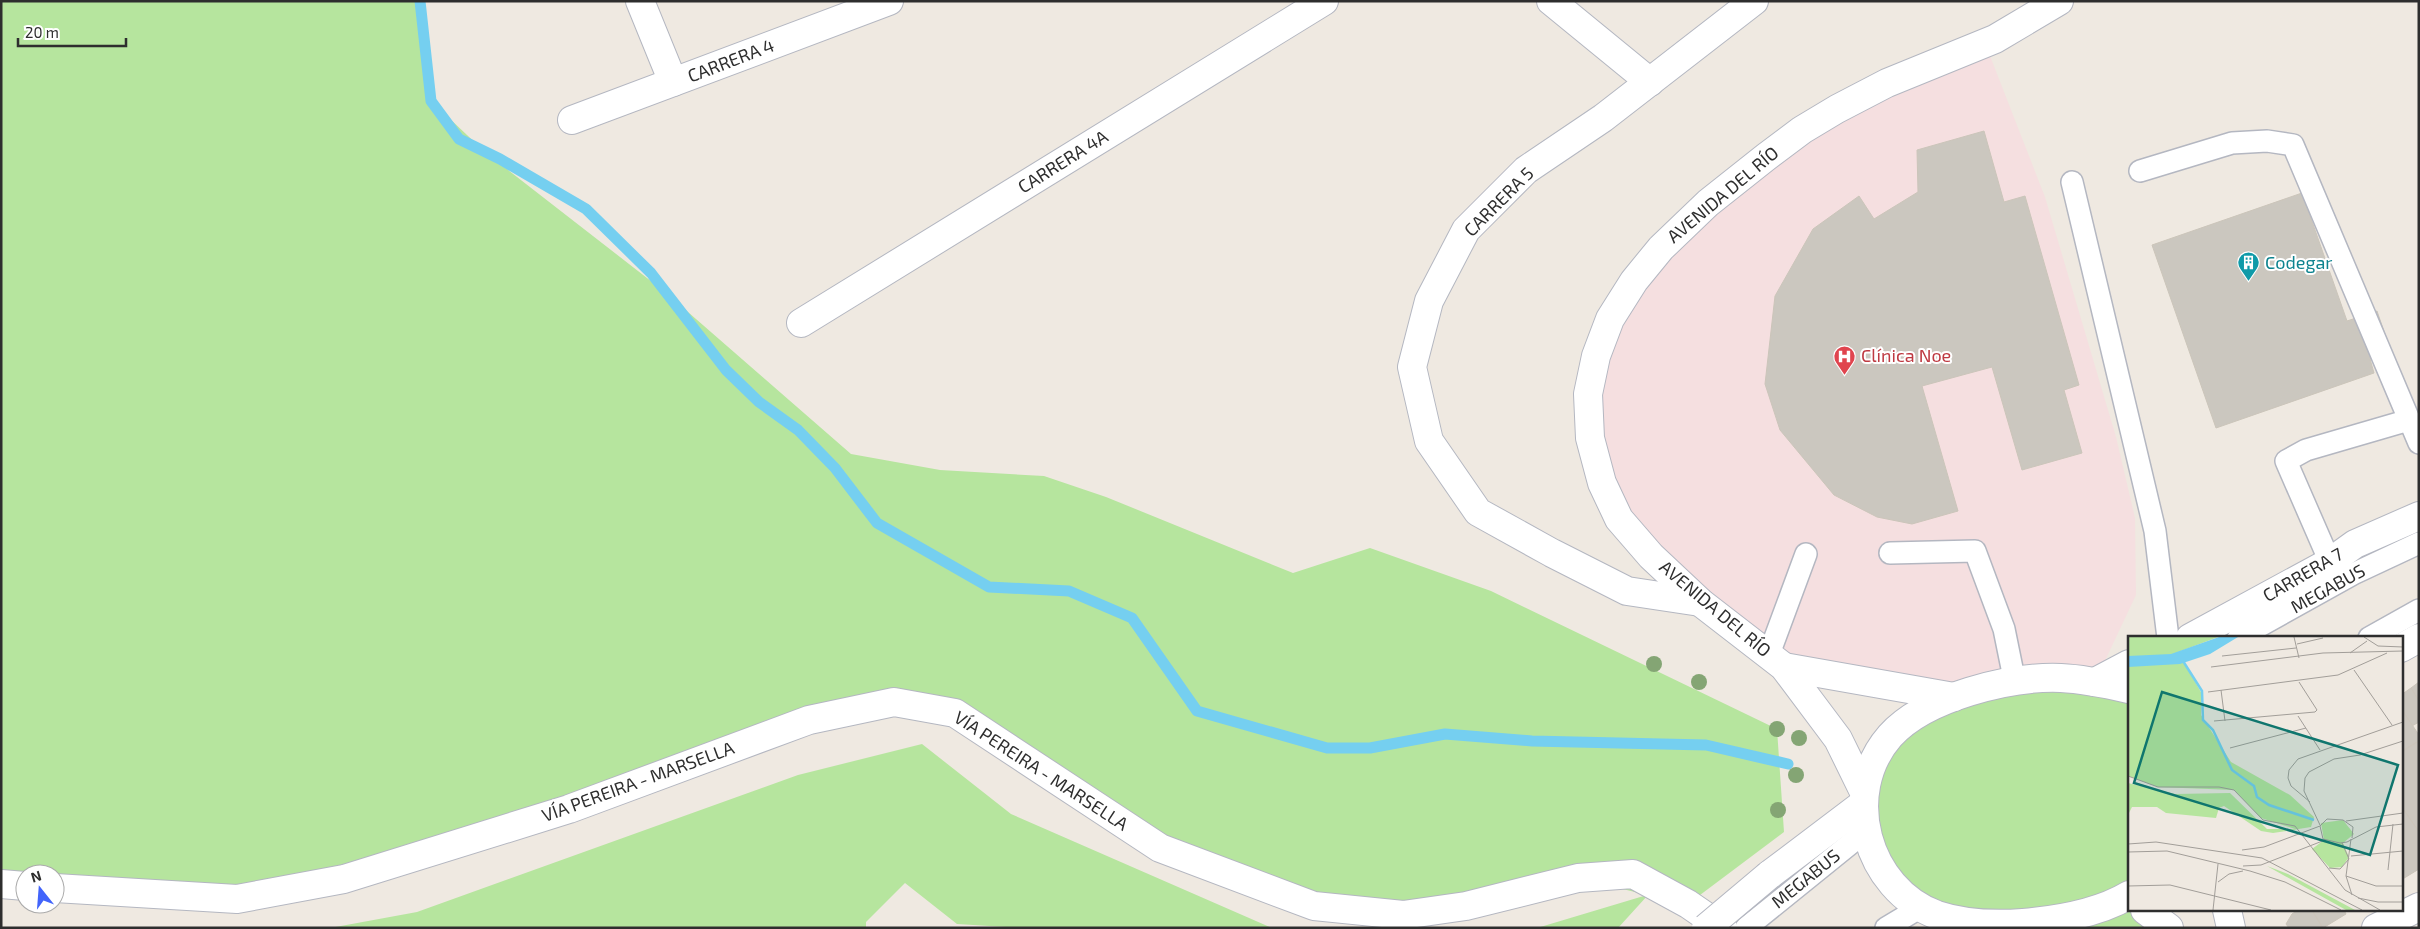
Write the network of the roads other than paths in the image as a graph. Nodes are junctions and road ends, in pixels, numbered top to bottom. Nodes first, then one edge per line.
1 (640, 1) edge
2 (889, 1) edge
3 (1324, 1) edge
4 (1551, 1) edge
5 (1754, 1) edge
6 (2058, 1) edge
7 (673, 82) junction
8 (1650, 82) junction
9 (572, 120) dead end
10 (2140, 171) dead end
11 (2072, 182) dead end
12 (801, 323) dead end
13 (2409, 420) junction
14 (2419, 443) edge
15 (2419, 516) edge
16 (2419, 543) edge
17 (1890, 553) dead end
18 (1806, 554) dead end
19 (2330, 562) junction
20 (1700, 602) junction
21 (2419, 610) edge
22 (2168, 636) edge
23 (2194, 636) edge
24 (2242, 636) edge
25 (2373, 636) edge
26 (2419, 638) edge
27 (2402, 647) edge
28 (1777, 661) junction
29 (2128, 665) edge
30 (2015, 682) junction
31 (2095, 682) junction
32 (2128, 689) edge
33 (1956, 697) junction
34 (1863, 798) junction
35 (1866, 831) junction
36 (1, 884) edge
37 (15, 885) edge
38 (1777, 886) junction
39 (65, 889) edge
40 (2128, 901) edge
41 (1921, 907) junction
42 (2419, 907) edge
43 (2148, 912) edge
44 (2227, 912) edge
45 (1946, 924) edge
46 (1706, 928) edge
47 (1723, 928) edge
48 (1746, 928) edge
49 (1886, 928) edge
50 (2169, 928) edge
51 (2231, 928) edge
52 (2376, 928) edge

1 - 7 street
2 - 7 street, CARRERA 4
3 - 12 street, CARRERA 4A
4 - 8 street
5 - 8 street, CARRERA 5
6 - 20 street, AVENIDA DEL RÍO
7 - 9 street, CARRERA 4
8 - 20 street, CARRERA 5
10 - 13 lane
11 - 22 lane
13 - 14 lane
13 - 19 lane
15 - 19 street, CARRERA 7
16 - 24 lane, MEGABUS
17 - 30 lane
18 - 28 lane
19 - 23 street, CARRERA 7
20 - 28 street, AVENIDA DEL RÍO
21 - 25 lane
26 - 27 street
28 - 33 street, AVENIDA DEL RÍO
28 - 34 street, AVENIDA DEL RÍO
29 - 31 street
30 - 31 street
30 - 33 street
31 - 32 street
33 - 34 street
34 - 35 street
34 - 38 street
35 - 38 lane, MEGABUS
35 - 41 street
36 - 37 street
38 - 46 street, bridge
38 - 48 lane, MEGABUS
39 - 47 street, VÍA PEREIRA - MARSELLA
40 - 45 street
41 - 45 street
41 - 49 lane
42 - 52 street
43 - 50 street
44 - 51 street

